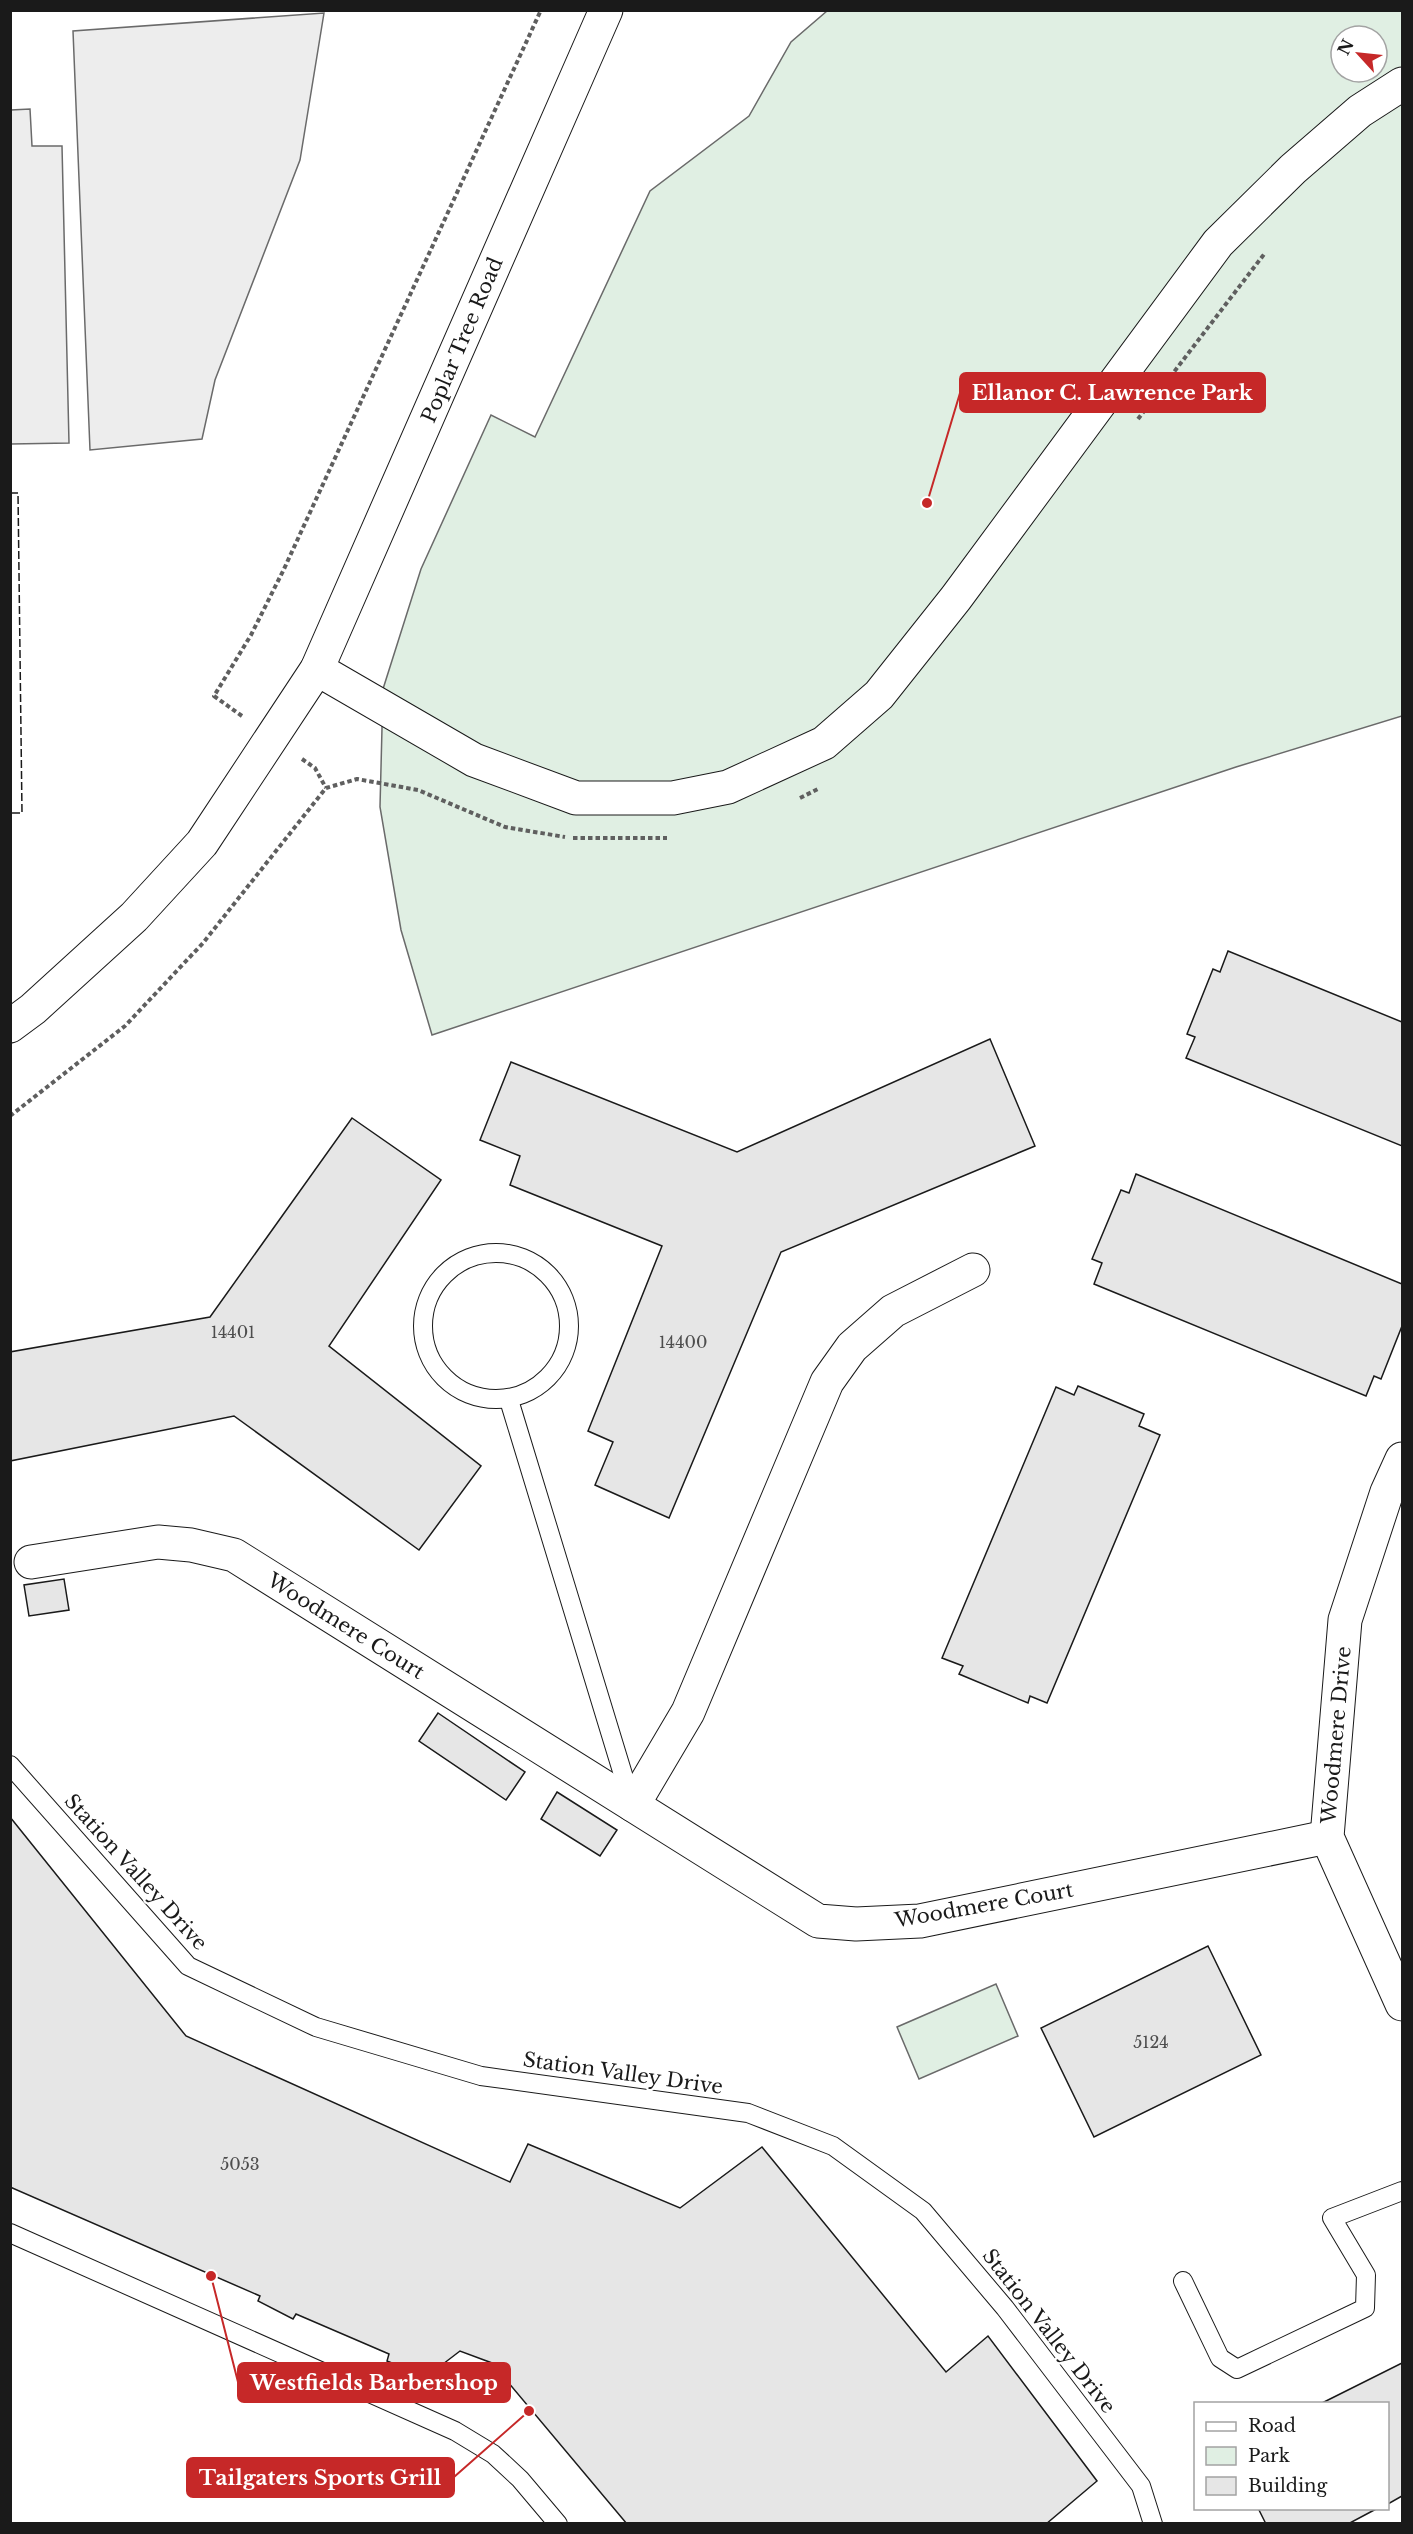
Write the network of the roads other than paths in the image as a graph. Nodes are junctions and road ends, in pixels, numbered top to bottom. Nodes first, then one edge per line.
1 (600, 23) edge
2 (1402, 84) edge
3 (317, 669) junction
4 (10, 1026) edge
5 (973, 1270) dead end
6 (509, 1400) junction
7 (1402, 1459) edge
8 (31, 1562) dead end
9 (10, 1765) edge
10 (633, 1805) junction
11 (1327, 1838) junction
12 (1402, 2004) edge
13 (1402, 2191) edge
14 (10, 2233) edge
15 (1183, 2281) dead end
16 (558, 2523) edge
17 (1153, 2523) edge

1 - 3 street, Poplar Tree Road
2 - 3 street
3 - 4 street, Poplar Tree Road
5 - 10 street
6 - 6 lane
6 - 10 lane
7 - 11 street, Woodmere Drive
8 - 10 street, Woodmere Court
9 - 17 lane, Station Valley Drive
10 - 11 street, Woodmere Court
11 - 12 street, Woodmere Drive
13 - 15 lane
14 - 16 lane

